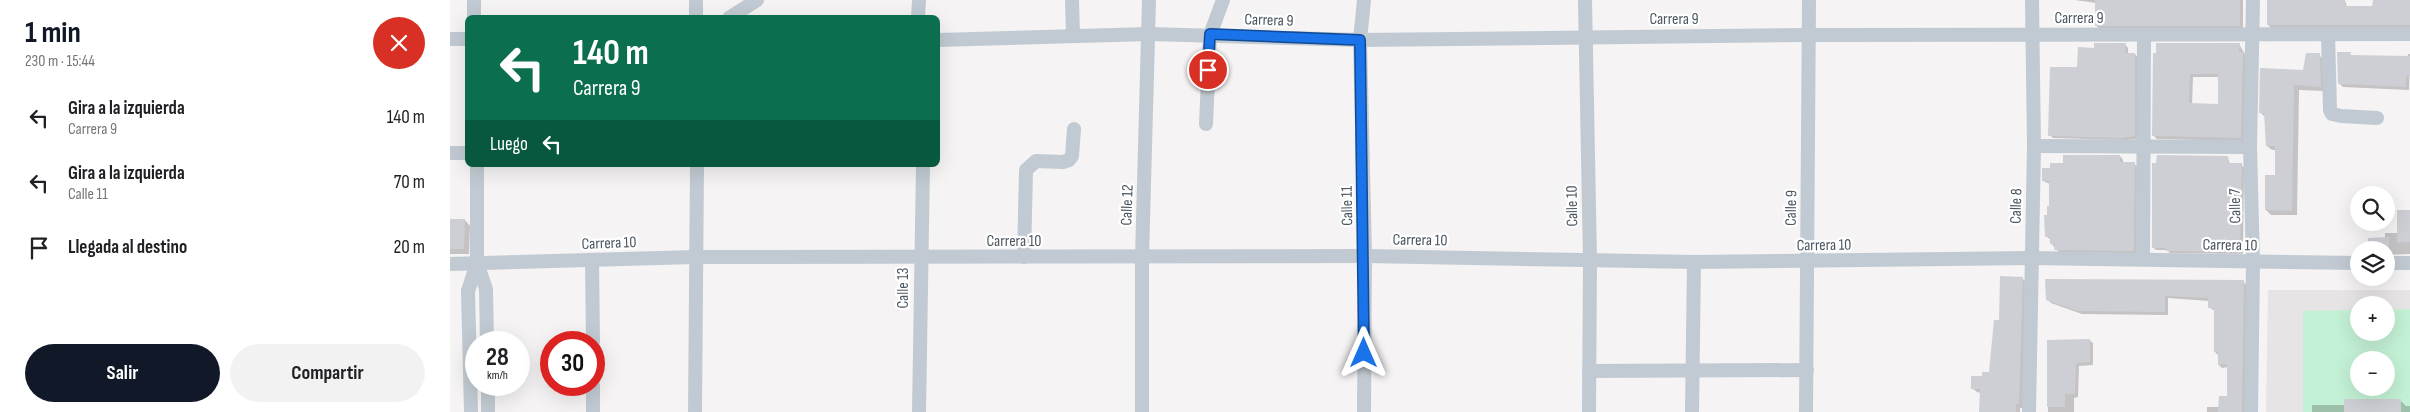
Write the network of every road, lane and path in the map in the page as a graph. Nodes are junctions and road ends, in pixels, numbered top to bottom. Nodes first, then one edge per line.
1 (474, 0) edge
2 (696, 0) edge
3 (757, 0) edge
4 (918, 0) edge
5 (1072, 0) edge
6 (1149, 0) edge
7 (1223, 0) edge
8 (1364, 0) edge
9 (1585, 0) edge
10 (1809, 0) edge
11 (2032, 0) edge
12 (2253, 0) edge
13 (474, 15) edge
14 (696, 15) edge
15 (734, 15) edge
16 (918, 15) edge
17 (1148, 34) junction
18 (1210, 34) junction
19 (2253, 34) junction
20 (2328, 34) junction
21 (2410, 34) edge
22 (1073, 35) junction
23 (1810, 35) junction
24 (2031, 35) junction
25 (2144, 35) junction
26 (1586, 37) junction
27 (450, 39) edge
28 (465, 40) edge
29 (940, 40) edge
30 (1360, 40) junction
31 (2377, 118) dead end
32 (1206, 124) dead end
33 (1074, 129) dead end
34 (2034, 146) junction
35 (2250, 147) junction
36 (2145, 148) junction
37 (450, 153) edge
38 (465, 153) edge
39 (477, 167) edge
40 (697, 167) edge
41 (923, 167) edge
42 (1365, 256) junction
43 (695, 257) junction
44 (920, 257) junction
45 (1024, 257) junction
46 (1142, 258) junction
47 (2031, 258) junction
48 (2143, 259) junction
49 (592, 260) junction
50 (1590, 260) junction
51 (1694, 262) junction
52 (1807, 262) junction
53 (477, 263) junction
54 (2253, 263) junction
55 (2350, 263) edge
56 (2395, 263) edge
57 (2410, 263) edge
58 (450, 264) edge
59 (487, 331) edge
60 (593, 331) edge
61 (1693, 370) junction
62 (1807, 370) junction
63 (1589, 371) junction
64 (488, 396) edge
65 (593, 396) edge
66 (471, 412) edge
67 (488, 412) edge
68 (593, 412) edge
69 (695, 412) edge
70 (919, 412) edge
71 (1142, 412) edge
72 (1364, 412) edge
73 (1589, 412) edge
74 (1692, 412) edge
75 (1806, 412) edge
76 (2028, 412) edge
77 (2251, 412) edge

1 - 13 street
2 - 14 street
3 - 15 street
4 - 16 street
5 - 22 street
6 - 17 street, Calle 12
7 - 18 street
8 - 30 street, Calle 11
9 - 26 street, Calle 10
10 - 23 street, Calle 9
11 - 24 street, Calle 8
12 - 19 street, Calle 7
17 - 18 street, Carrera 9
17 - 22 street, Carrera 9
17 - 46 street, Calle 12
18 - 30 street, Carrera 9
18 - 32 street
19 - 20 street, Carrera 9
19 - 25 street, Carrera 9
19 - 35 street, Calle 7
20 - 21 street, Carrera 9
20 - 31 street
22 - 29 street, Carrera 9
23 - 24 street, Carrera 9
23 - 26 street, Carrera 9
23 - 52 street, Calle 9
24 - 25 street, Carrera 9
24 - 34 street, Calle 8
25 - 36 street
26 - 30 street, Carrera 9
26 - 50 street, Calle 10
27 - 28 street
30 - 42 street, Calle 11
33 - 45 street
34 - 36 street
34 - 47 street, Calle 8
35 - 36 street
35 - 54 street, Calle 7
36 - 48 street
37 - 38 street
39 - 53 street
40 - 43 street
41 - 44 street, Calle 13
42 - 46 street, Carrera 10
42 - 50 street, Carrera 10
42 - 72 street, Calle 11
43 - 44 street, Carrera 10
43 - 49 street, Carrera 10
43 - 69 street
44 - 45 street, Carrera 10
44 - 70 street, Calle 13
45 - 46 street, Carrera 10
46 - 71 street, Calle 12
47 - 48 street, Carrera 10
47 - 52 street, Carrera 10
47 - 76 street, Calle 8
48 - 54 street, Carrera 10
49 - 53 street, Carrera 10
49 - 60 street
50 - 51 street, Carrera 10
50 - 63 street, Calle 10
51 - 52 street, Carrera 10
51 - 61 street
52 - 62 street, Calle 9
53 - 58 street, Carrera 10
53 - 59 street
53 - 66 street
54 - 55 street, Carrera 10
54 - 77 street, Calle 7
56 - 57 street
61 - 62 street
61 - 63 street
61 - 74 street
62 - 75 street, Calle 9
63 - 73 street, Calle 10
64 - 67 street
65 - 68 street

